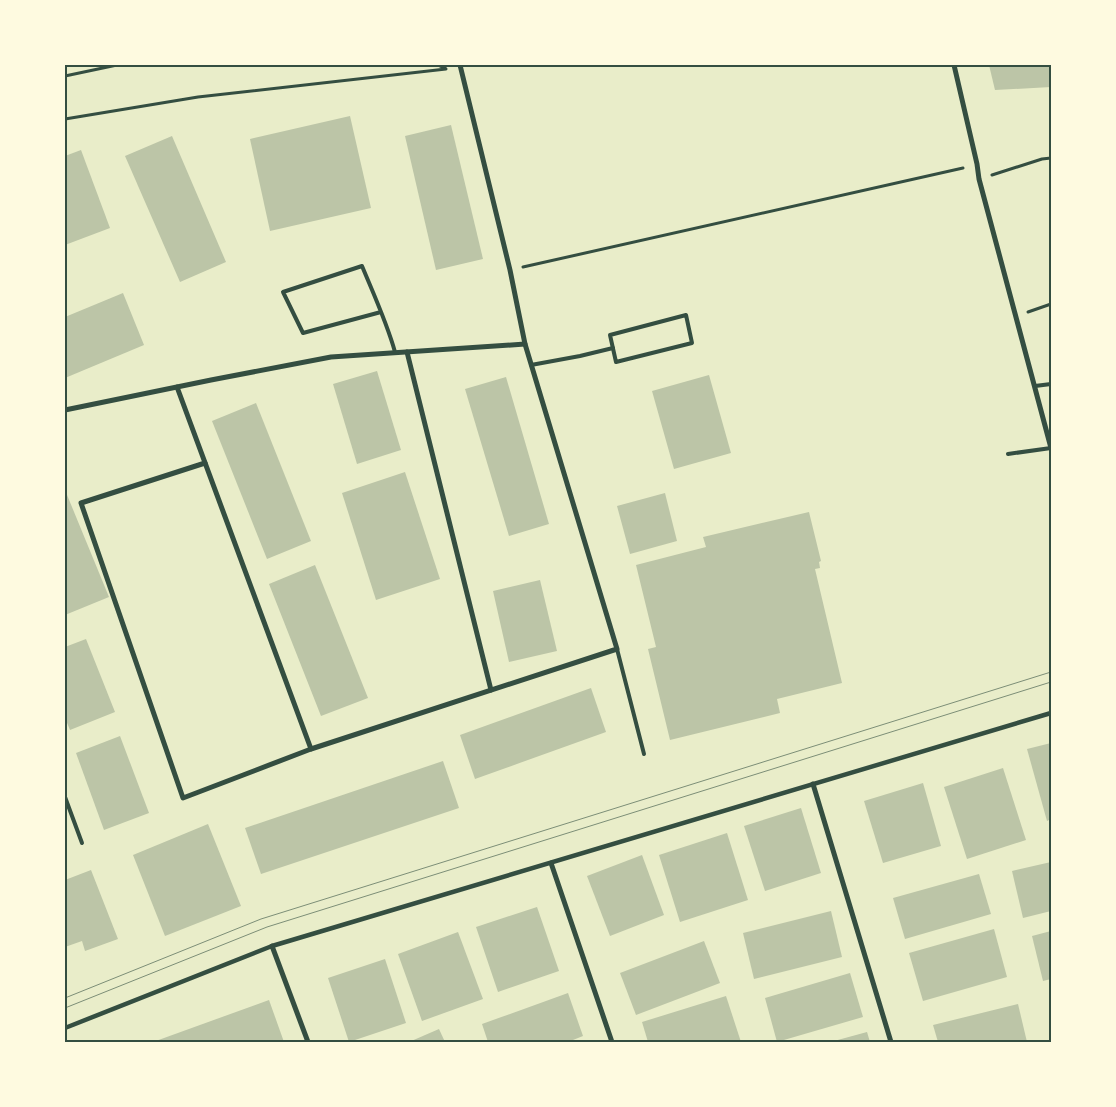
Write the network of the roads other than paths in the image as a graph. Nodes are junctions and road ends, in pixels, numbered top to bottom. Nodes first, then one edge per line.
1 (460, 65) edge
2 (954, 65) edge
3 (381, 312) junction
4 (525, 344) junction
5 (613, 348) junction
6 (396, 352) junction
7 (407, 352) junction
8 (532, 365) junction
9 (1051, 384) edge
10 (1035, 386) junction
11 (177, 387) junction
12 (65, 410) edge
13 (1051, 448) edge
14 (1008, 454) dead end
15 (206, 463) junction
16 (617, 649) junction
17 (491, 690) junction
18 (1051, 713) edge
19 (311, 749) junction
20 (644, 754) dead end
21 (813, 784) junction
22 (65, 798) edge
23 (82, 843) dead end
24 (550, 863) junction
25 (272, 946) junction
26 (65, 1028) edge
27 (308, 1042) edge
28 (612, 1042) edge
29 (891, 1042) edge

1 - 4 street
2 - 10 street
3 - 3 lane
3 - 6 lane
4 - 7 street
4 - 8 street
5 - 5 lane
5 - 8 lane
6 - 7 street
6 - 11 street
7 - 17 street
8 - 16 street
9 - 10 lane
10 - 13 street
11 - 12 street
11 - 15 street
13 - 14 lane
15 - 19 street
15 - 19 street
16 - 17 street
16 - 20 lane
17 - 19 street
18 - 21 street
21 - 24 street
21 - 29 street
22 - 23 lane
24 - 25 street
24 - 28 street
25 - 26 street
25 - 27 street

